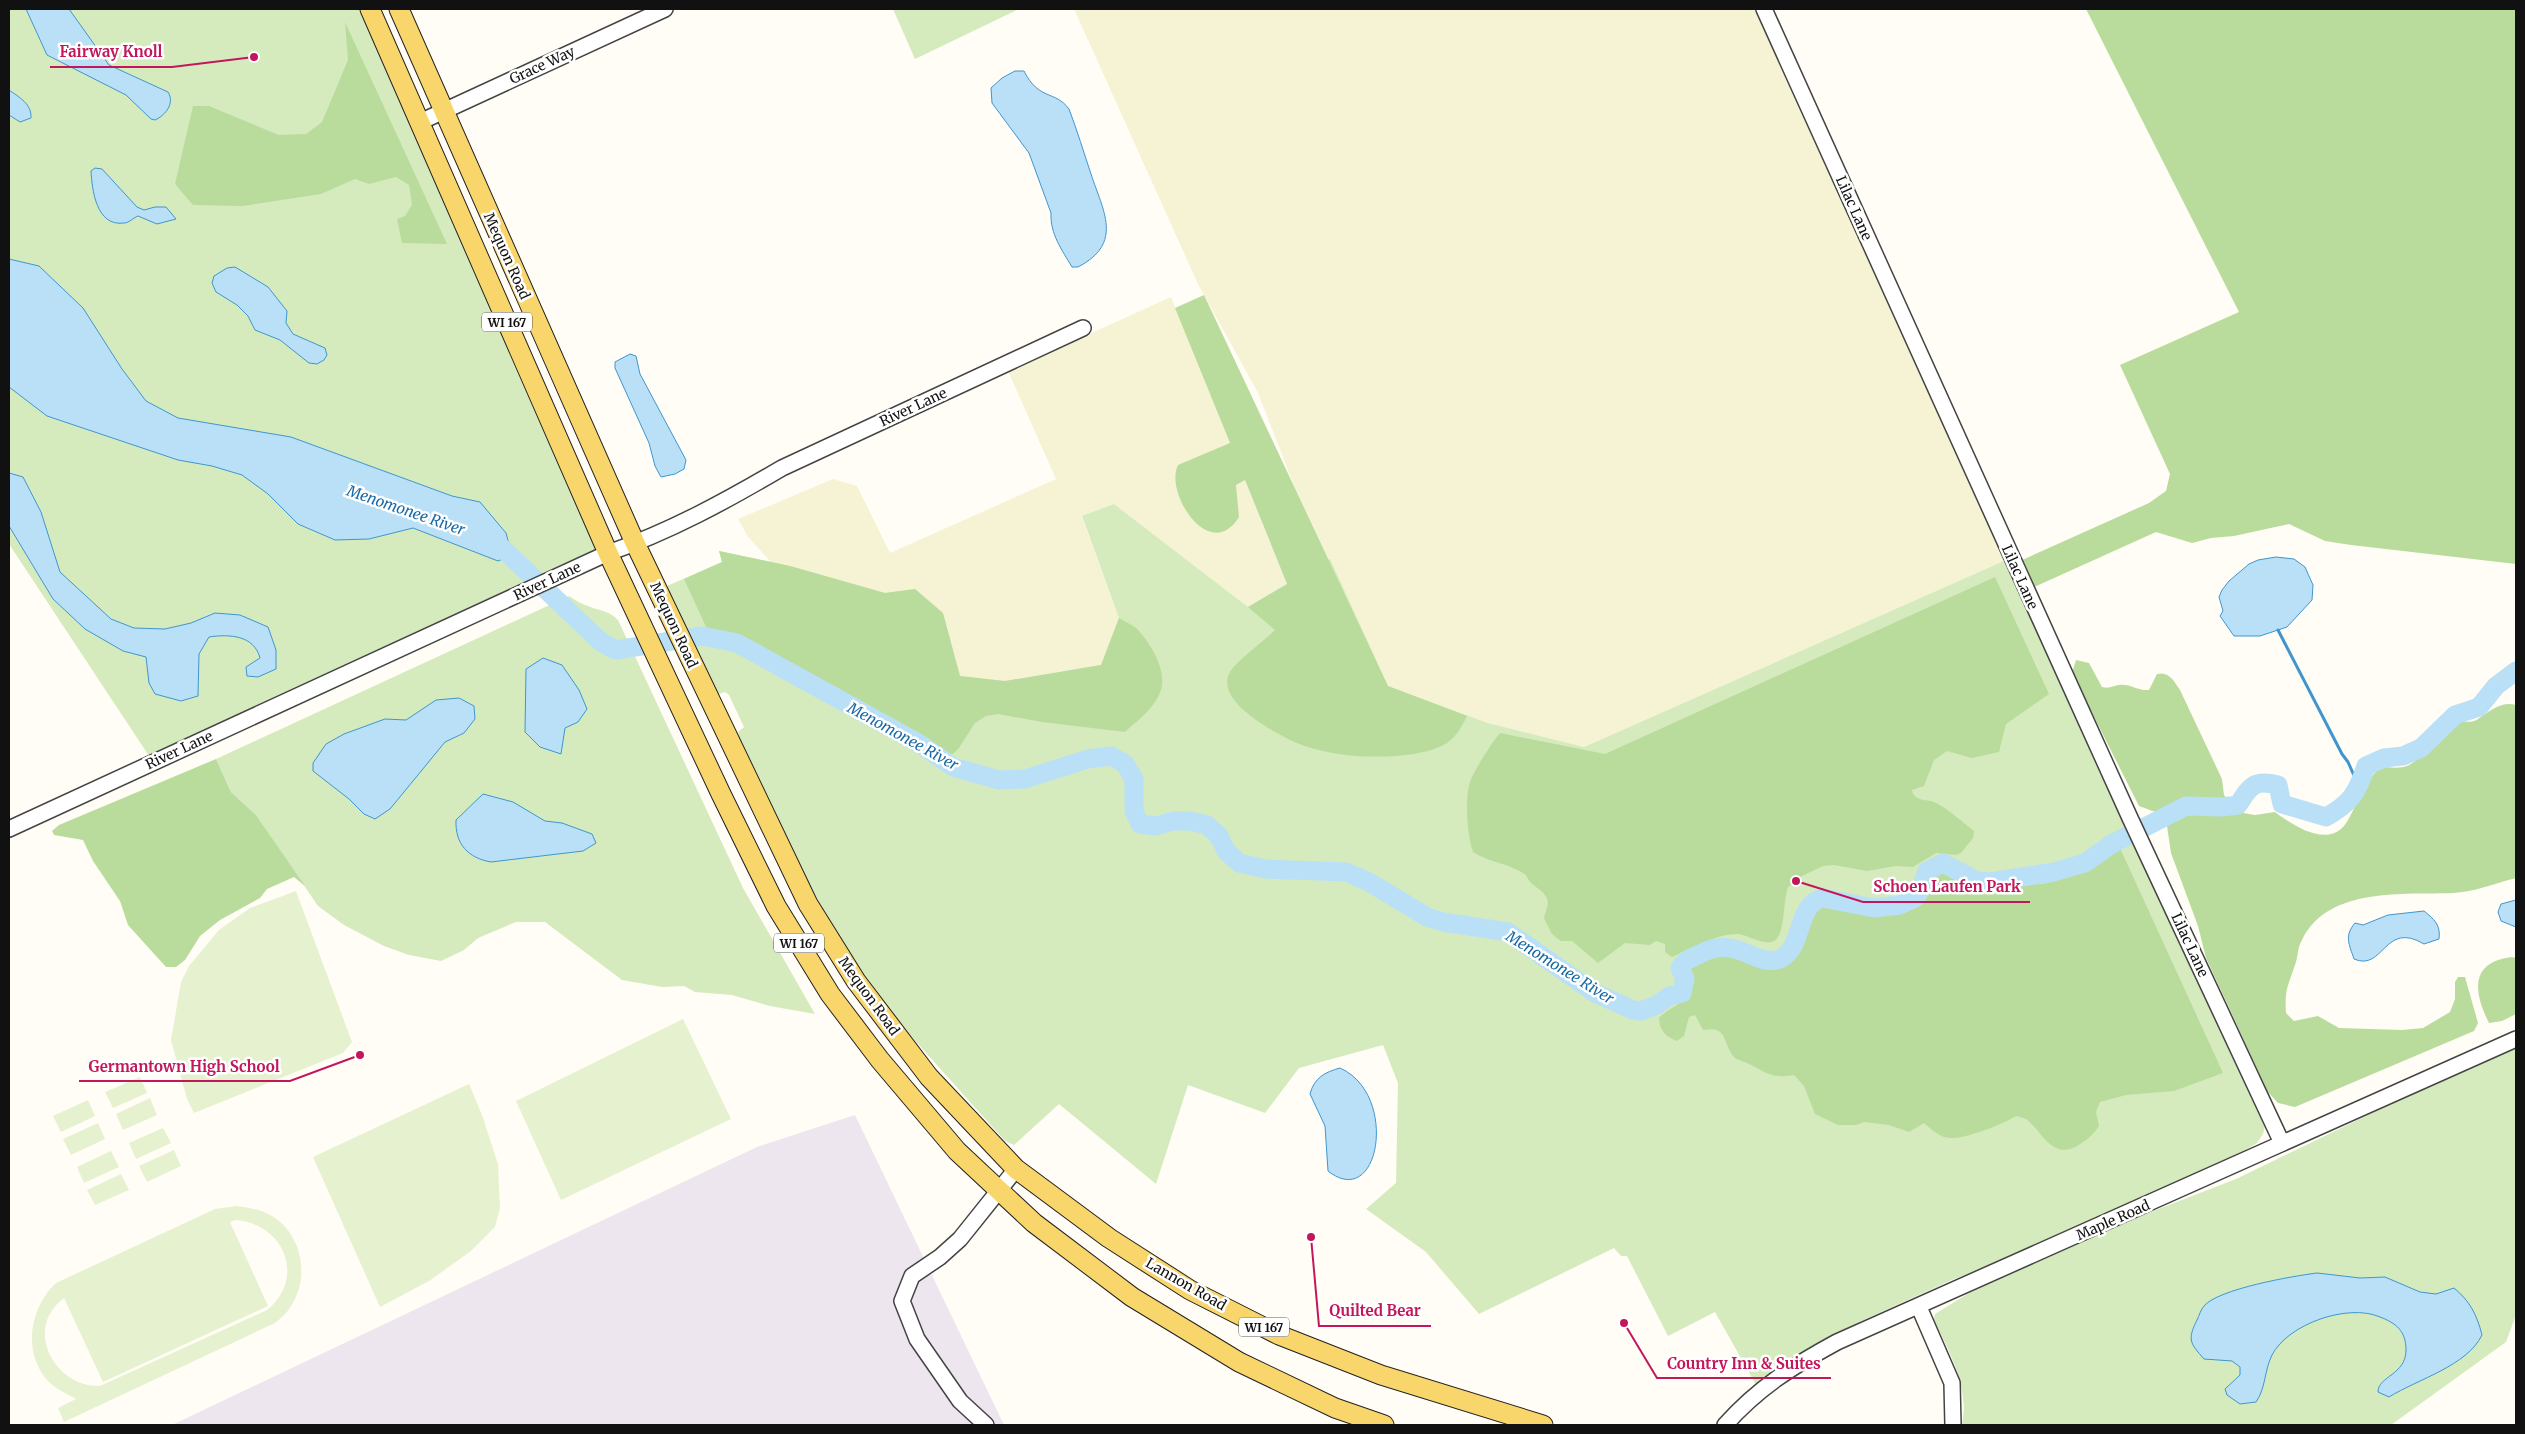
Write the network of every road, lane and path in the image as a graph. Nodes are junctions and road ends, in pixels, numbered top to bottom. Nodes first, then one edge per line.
1 (370, 9) edge
2 (399, 9) edge
3 (665, 9) edge
4 (1764, 9) edge
5 (443, 111) junction
6 (420, 122) junction
7 (1083, 328) dead end
8 (546, 344) junction
9 (522, 355) junction
10 (635, 543) junction
11 (608, 553) junction
12 (9, 829) edge
13 (2516, 1039) edge
14 (2282, 1143) junction
15 (1016, 1169) junction
16 (1000, 1191) junction
17 (1918, 1307) junction
18 (986, 1425) edge
19 (1384, 1425) edge
20 (1543, 1425) edge
21 (1725, 1425) edge
22 (1954, 1425) edge

1 - 6 main road, Mequon Road / WI 167
2 - 5 main road, Mequon Road / WI 167
3 - 5 street, Grace Way
4 - 14 street, Lilac Lane
5 - 6 street, Grace Way
5 - 8 main road, Mequon Road / WI 167
6 - 9 main road, Mequon Road / WI 167
7 - 10 street, River Lane
8 - 9 main road
8 - 10 main road, Mequon Road / WI 167
9 - 11 main road, Mequon Road / WI 167
10 - 11 street, River Lane
10 - 15 main road, Mequon Road / WI 167
11 - 12 street, River Lane
11 - 16 main road, Mequon Road / WI 167
13 - 14 street, Maple Road
14 - 17 street, Maple Road
15 - 16 street
15 - 20 main road, Lannon Road / WI 167
16 - 18 street
16 - 19 main road, WI 167
17 - 21 street, Maple Road
17 - 22 street

